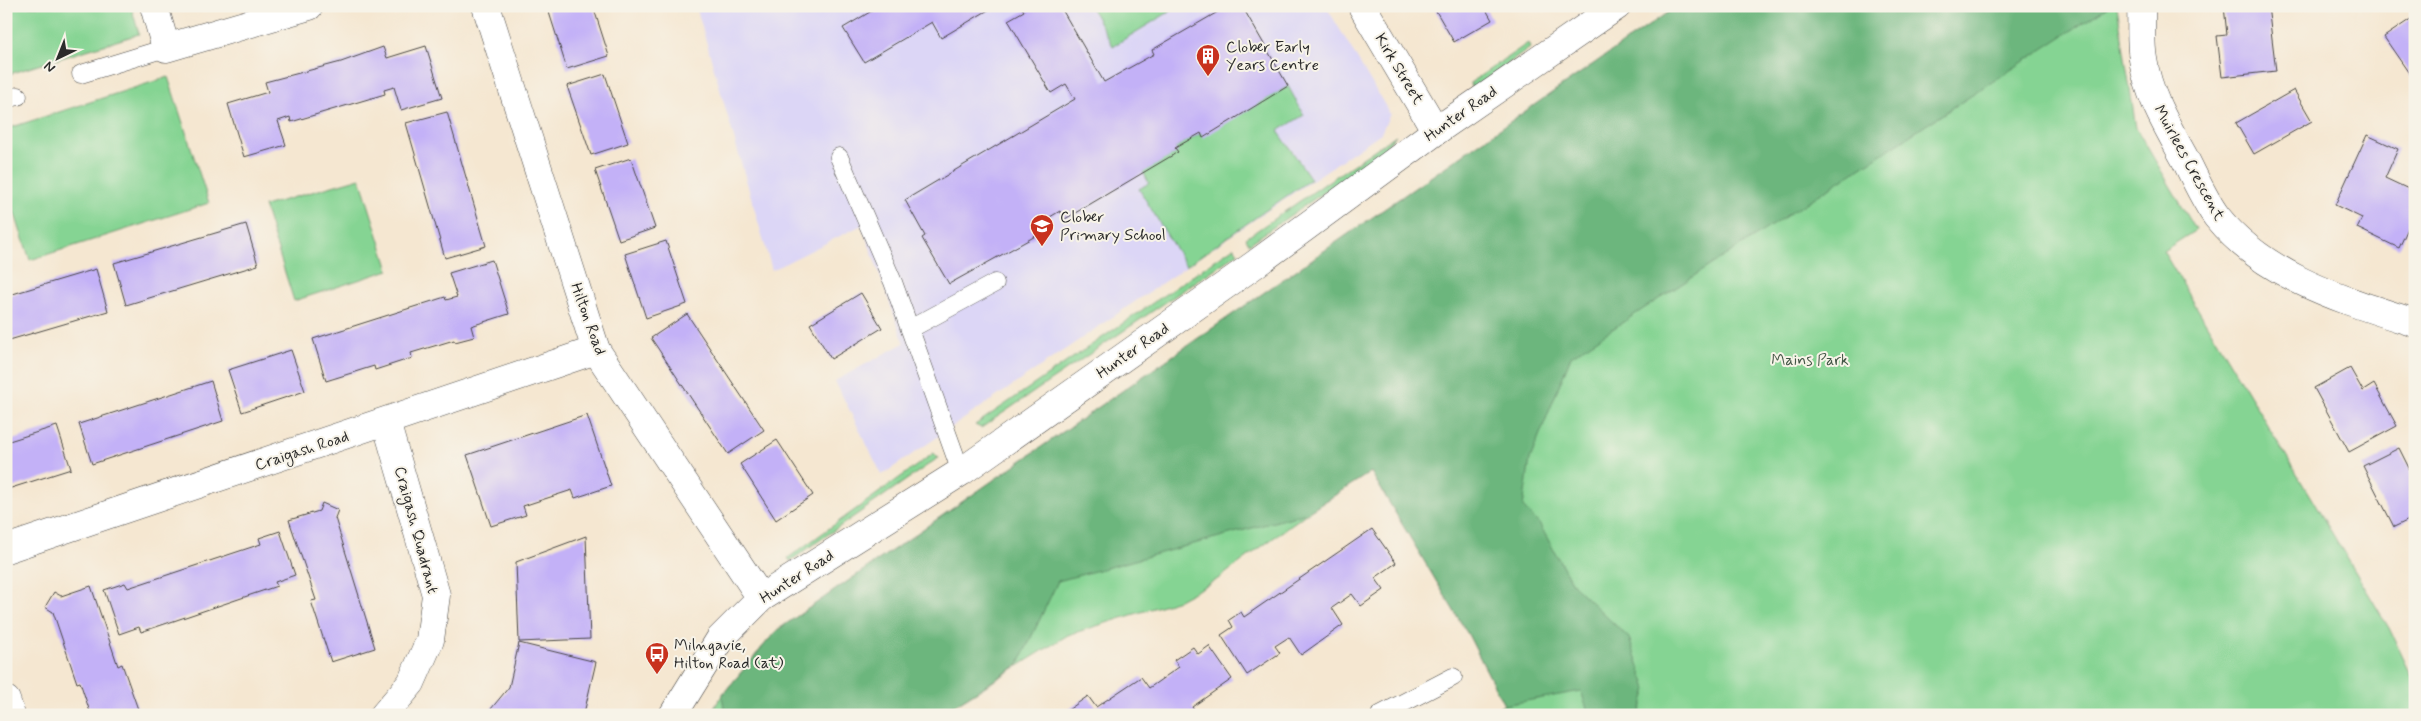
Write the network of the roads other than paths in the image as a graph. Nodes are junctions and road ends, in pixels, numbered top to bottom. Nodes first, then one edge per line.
1 (154, 6) edge
2 (309, 6) edge
3 (486, 6) edge
4 (1362, 6) edge
5 (1616, 6) edge
6 (2141, 6) edge
7 (166, 48) junction
8 (81, 74) dead end
9 (1436, 131) junction
10 (839, 157) dead end
11 (995, 283) dead end
12 (2415, 324) edge
13 (910, 329) junction
14 (596, 350) junction
15 (386, 422) junction
16 (961, 472) junction
17 (6, 549) edge
18 (761, 598) junction
19 (1453, 677) dead end
20 (6, 700) edge
21 (11, 715) edge
22 (384, 715) edge
23 (673, 715) edge
24 (1380, 715) edge

1 - 7 street
2 - 7 street
3 - 14 street, Hilton Road
4 - 9 street, Kirk Street
5 - 9 street, Hunter Road
6 - 12 street, Muirlees Crescent
7 - 8 lane
9 - 16 street, Hunter Road
10 - 13 lane
11 - 13 lane
13 - 16 lane
14 - 15 street, Craigash Road
14 - 18 street, Hilton Road
15 - 17 street, Craigash Road
15 - 22 street, Craigash Quadrant
16 - 18 street, Hunter Road
18 - 23 street, Hunter Road
19 - 24 lane
20 - 21 street

